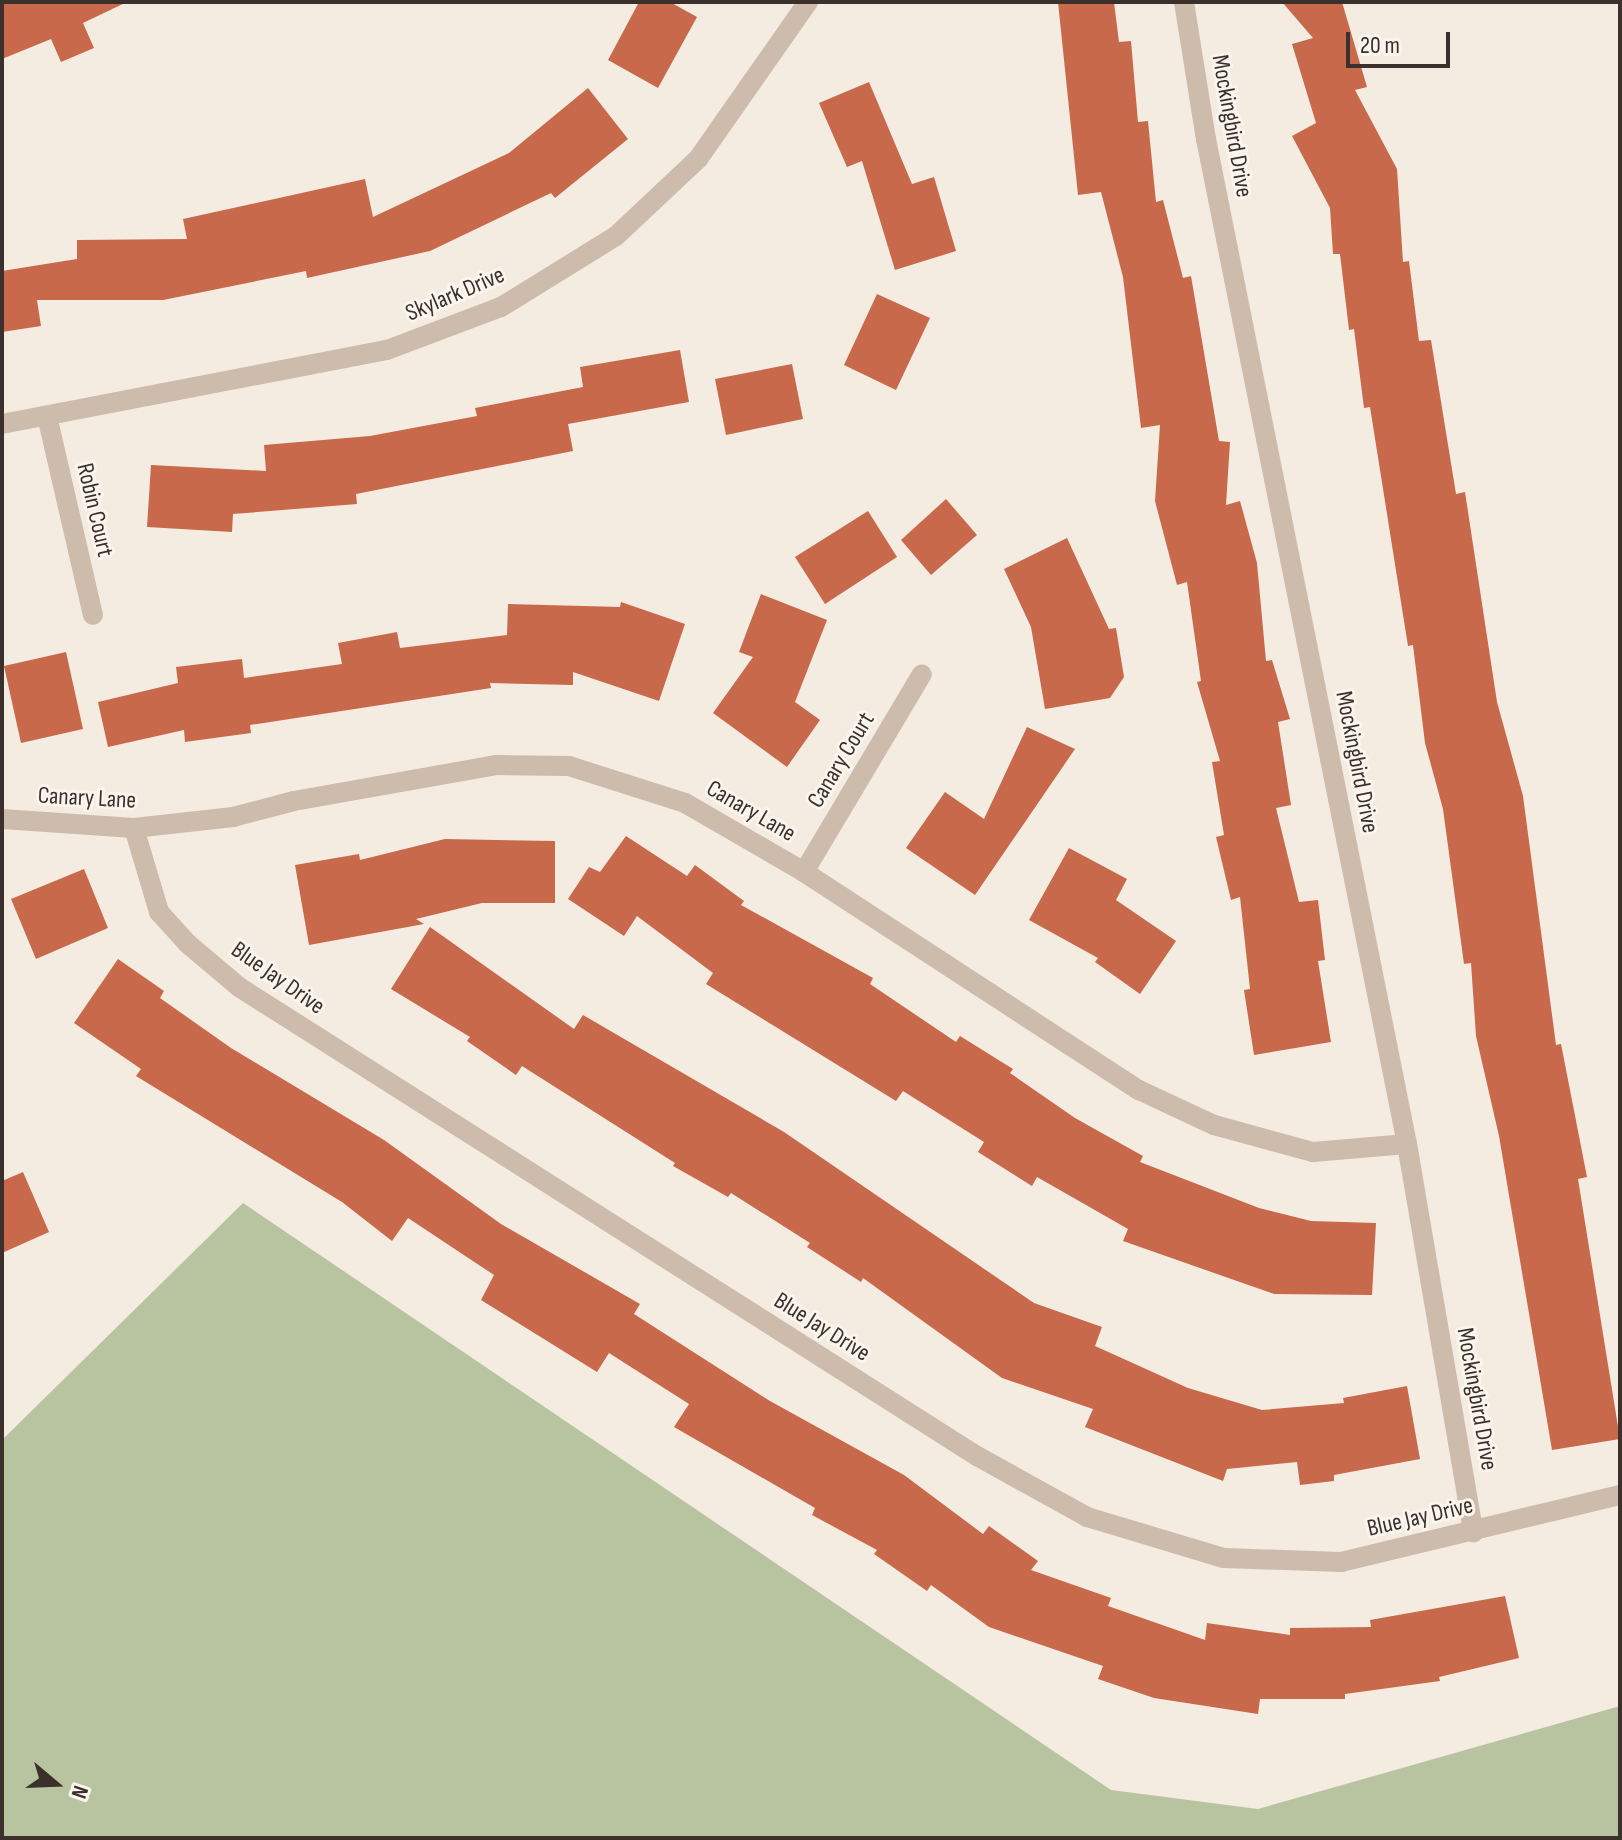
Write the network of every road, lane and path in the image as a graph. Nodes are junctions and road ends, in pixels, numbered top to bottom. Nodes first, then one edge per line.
1 (808, 2) edge
2 (1184, 2) edge
3 (47, 416) junction
4 (2, 424) edge
5 (93, 615) dead end
6 (922, 674) dead end
7 (2, 819) edge
8 (134, 828) junction
9 (804, 872) junction
10 (1407, 1144) junction
11 (1620, 1495) edge
12 (1473, 1532) junction

1 - 3 street, Skylark Drive
2 - 10 street, Mockingbird Drive
3 - 4 street, Skylark Drive
3 - 5 street, Robin Court
6 - 9 street, Canary Court
7 - 8 street, Canary Lane
8 - 9 street, Canary Lane
8 - 12 street, Blue Jay Drive
9 - 10 street, Canary Lane
10 - 12 street, Mockingbird Drive
11 - 12 street, Blue Jay Drive

